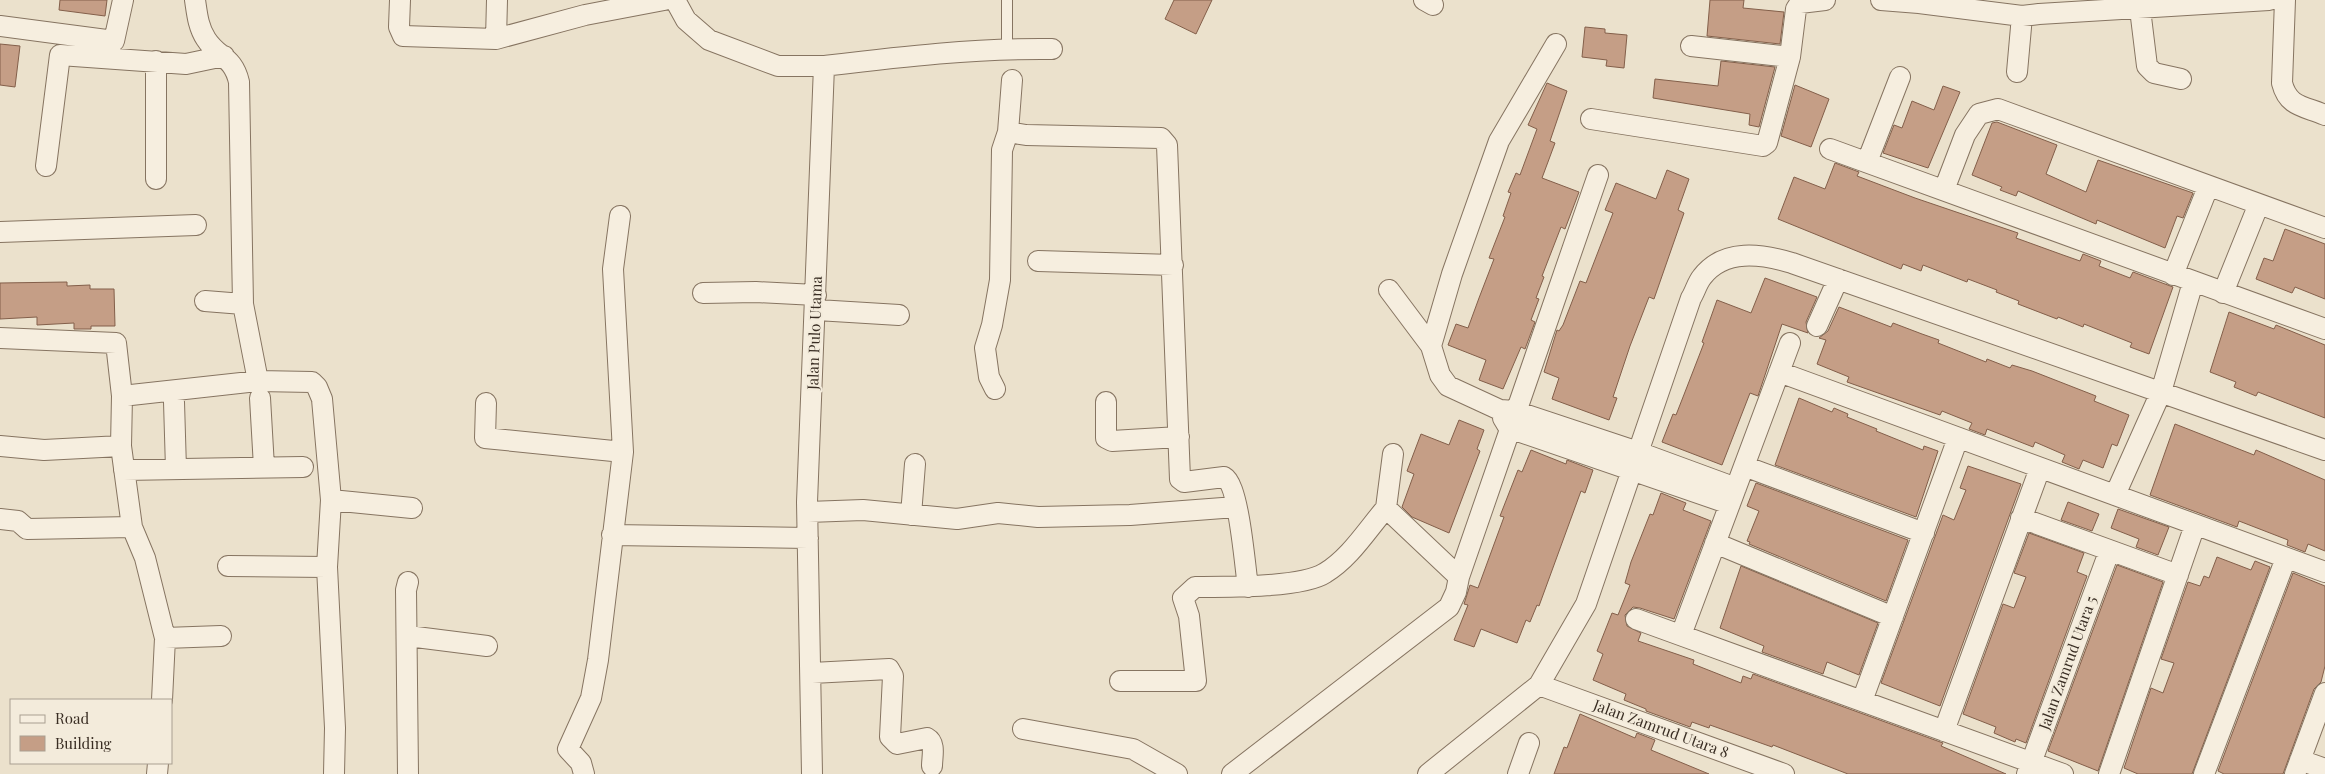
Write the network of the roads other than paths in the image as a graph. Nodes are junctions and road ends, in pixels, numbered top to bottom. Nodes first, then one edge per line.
1 (123, 0) edge
2 (195, 0) edge
3 (400, 0) edge
4 (497, 0) edge
5 (664, 0) edge
6 (675, 0) edge
7 (1007, 0) edge
8 (1825, 0) edge
9 (1881, 0) edge
10 (2269, 0) edge
11 (2284, 0) edge
12 (1919, 1) edge
13 (585, 7) edge
14 (2140, 9) junction
15 (2022, 16) junction
16 (0, 26) edge
17 (496, 39) junction
18 (1556, 44) dead end
19 (1691, 46) dead end
20 (1007, 49) junction
21 (1052, 50) dead end
22 (224, 56) junction
23 (1790, 57) junction
24 (156, 61) junction
25 (824, 66) junction
26 (2017, 72) dead end
27 (1900, 77) dead end
28 (2181, 79) dead end
29 (1012, 80) dead end
30 (2325, 115) edge
31 (1590, 120) dead end
32 (1008, 132) junction
33 (1830, 149) dead end
34 (1867, 162) junction
35 (46, 166) dead end
36 (1598, 175) dead end
37 (156, 179) dead end
38 (2208, 187) junction
39 (1944, 190) junction
40 (2258, 206) junction
41 (620, 216) dead end
42 (196, 225) dead end
43 (2325, 228) edge
44 (0, 232) edge
45 (1038, 261) dead end
46 (1173, 265) junction
47 (2173, 275) junction
48 (1838, 280) junction
49 (2193, 282) junction
50 (1390, 290) dead end
51 (703, 293) dead end
52 (2223, 293) junction
53 (205, 301) dead end
54 (816, 302) junction
55 (244, 304) junction
56 (898, 315) dead end
57 (1817, 326) dead end
58 (2325, 329) edge
59 (0, 338) edge
60 (1790, 343) dead end
61 (1431, 346) junction
62 (1779, 372) junction
63 (259, 389) junction
64 (996, 389) dead end
65 (2161, 392) junction
66 (122, 396) junction
67 (174, 402) dead end
68 (1106, 402) dead end
69 (486, 403) dead end
70 (1508, 416) junction
71 (1179, 437) junction
72 (1958, 438) junction
73 (0, 446) edge
74 (121, 446) junction
75 (2325, 450) edge
76 (623, 452) junction
77 (1393, 454) dead end
78 (1635, 461) junction
79 (915, 464) dead end
80 (1744, 466) junction
81 (264, 467) junction
82 (303, 467) dead end
83 (2040, 468) junction
84 (176, 469) junction
85 (124, 470) junction
86 (2115, 495) junction
87 (1733, 496) junction
88 (331, 500) junction
89 (1236, 507) junction
90 (412, 508) dead end
91 (1386, 508) junction
92 (808, 512) junction
93 (911, 515) junction
94 (2021, 518) junction
95 (0, 519) edge
96 (2195, 525) junction
97 (132, 527) junction
98 (1924, 532) junction
99 (612, 535) junction
100 (808, 538) junction
101 (1715, 543) junction
102 (2108, 552) junction
103 (2286, 558) junction
104 (228, 566) dead end
105 (327, 567) junction
106 (2325, 572) edge
107 (2178, 575) junction
108 (1459, 577) junction
109 (408, 582) dead end
110 (1248, 587) junction
111 (1893, 617) junction
112 (1636, 618) dead end
113 (1681, 635) junction
114 (221, 636) dead end
115 (408, 636) junction
116 (165, 638) junction
117 (487, 646) dead end
118 (812, 673) junction
119 (1120, 681) dead end
120 (1538, 685) junction
121 (2325, 693) edge
122 (162, 699) edge
123 (1862, 701) junction
124 (1023, 729) dead end
125 (1944, 731) junction
126 (1529, 743) dead end
127 (932, 766) dead end
128 (2297, 767) edge
129 (2029, 768) edge
130 (2325, 769) edge
131 (334, 774) edge
132 (408, 774) edge
133 (584, 774) edge
134 (812, 774) edge
135 (1177, 774) edge
136 (1232, 774) edge
137 (1428, 774) edge
138 (1518, 774) edge
139 (1784, 774) edge
140 (2063, 774) edge
141 (2110, 774) edge
142 (2204, 774) edge

1 - 16 street
2 - 22 street
3 - 17 street
4 - 17 street
5 - 13 street
6 - 25 street
7 - 20 lane
8 - 23 street
9 - 12 street
10 - 14 street
11 - 30 street
12 - 15 street
13 - 17 street
14 - 15 street
14 - 28 street
15 - 26 street
18 - 61 street
19 - 23 street
20 - 21 street
20 - 25 street
22 - 24 street
22 - 55 street
23 - 31 street
24 - 35 street
24 - 37 street
25 - 54 street, Jalan Pulo Utama
27 - 34 street
29 - 32 street
32 - 46 street
32 - 64 street
33 - 34 street
34 - 39 street
36 - 70 street
38 - 39 street
38 - 40 street
38 - 47 street
39 - 47 street
40 - 43 street
40 - 52 street
41 - 76 street
42 - 44 street
45 - 46 street
46 - 71 street
47 - 49 street
48 - 57 street
48 - 65 street
48 - 78 street
49 - 52 street
49 - 65 street
50 - 61 street
51 - 54 street
52 - 58 street
53 - 55 street
54 - 56 street
54 - 92 street, Jalan Pulo Utama
55 - 63 street
59 - 66 street
60 - 62 street
61 - 70 street
62 - 72 street
62 - 80 street
63 - 66 street
63 - 81 street
63 - 88 street
65 - 75 street
65 - 86 street
66 - 74 street
67 - 84 street
68 - 71 street
69 - 76 street
70 - 78 street
70 - 108 street
71 - 89 street
72 - 83 street
72 - 98 street
73 - 74 street
74 - 85 street
76 - 99 street
77 - 91 street
78 - 87 street
78 - 120 street
79 - 93 street
80 - 87 street
80 - 98 street
81 - 82 street
81 - 84 street
83 - 86 street
83 - 94 street
84 - 85 street
85 - 97 street
86 - 96 street
87 - 101 street
88 - 90 street
88 - 105 street
89 - 93 street
89 - 110 street
91 - 108 street
91 - 110 street
92 - 93 street
92 - 100 street, Jalan Pulo Utama
94 - 102 street
94 - 125 street
95 - 97 street
96 - 103 street
96 - 107 street
97 - 116 street
98 - 111 street
99 - 100 street
99 - 133 street
100 - 118 street, Jalan Pulo Utama
101 - 111 street
101 - 113 street
102 - 107 street
102 - 129 street, Jalan Zamrud Utara 5
103 - 106 street
103 - 142 street
104 - 105 street
105 - 131 street
107 - 141 street
108 - 136 street
109 - 115 street
110 - 119 street
111 - 123 street
112 - 113 street
113 - 123 street
114 - 116 street
115 - 117 street
115 - 132 street
116 - 122 street
118 - 127 street
118 - 134 street, Jalan Pulo Utama
120 - 137 street
120 - 139 street, Jalan Zamrud Utara 8
121 - 128 street
123 - 125 street
124 - 135 street
125 - 129 street
126 - 138 street
128 - 130 street
129 - 140 street

